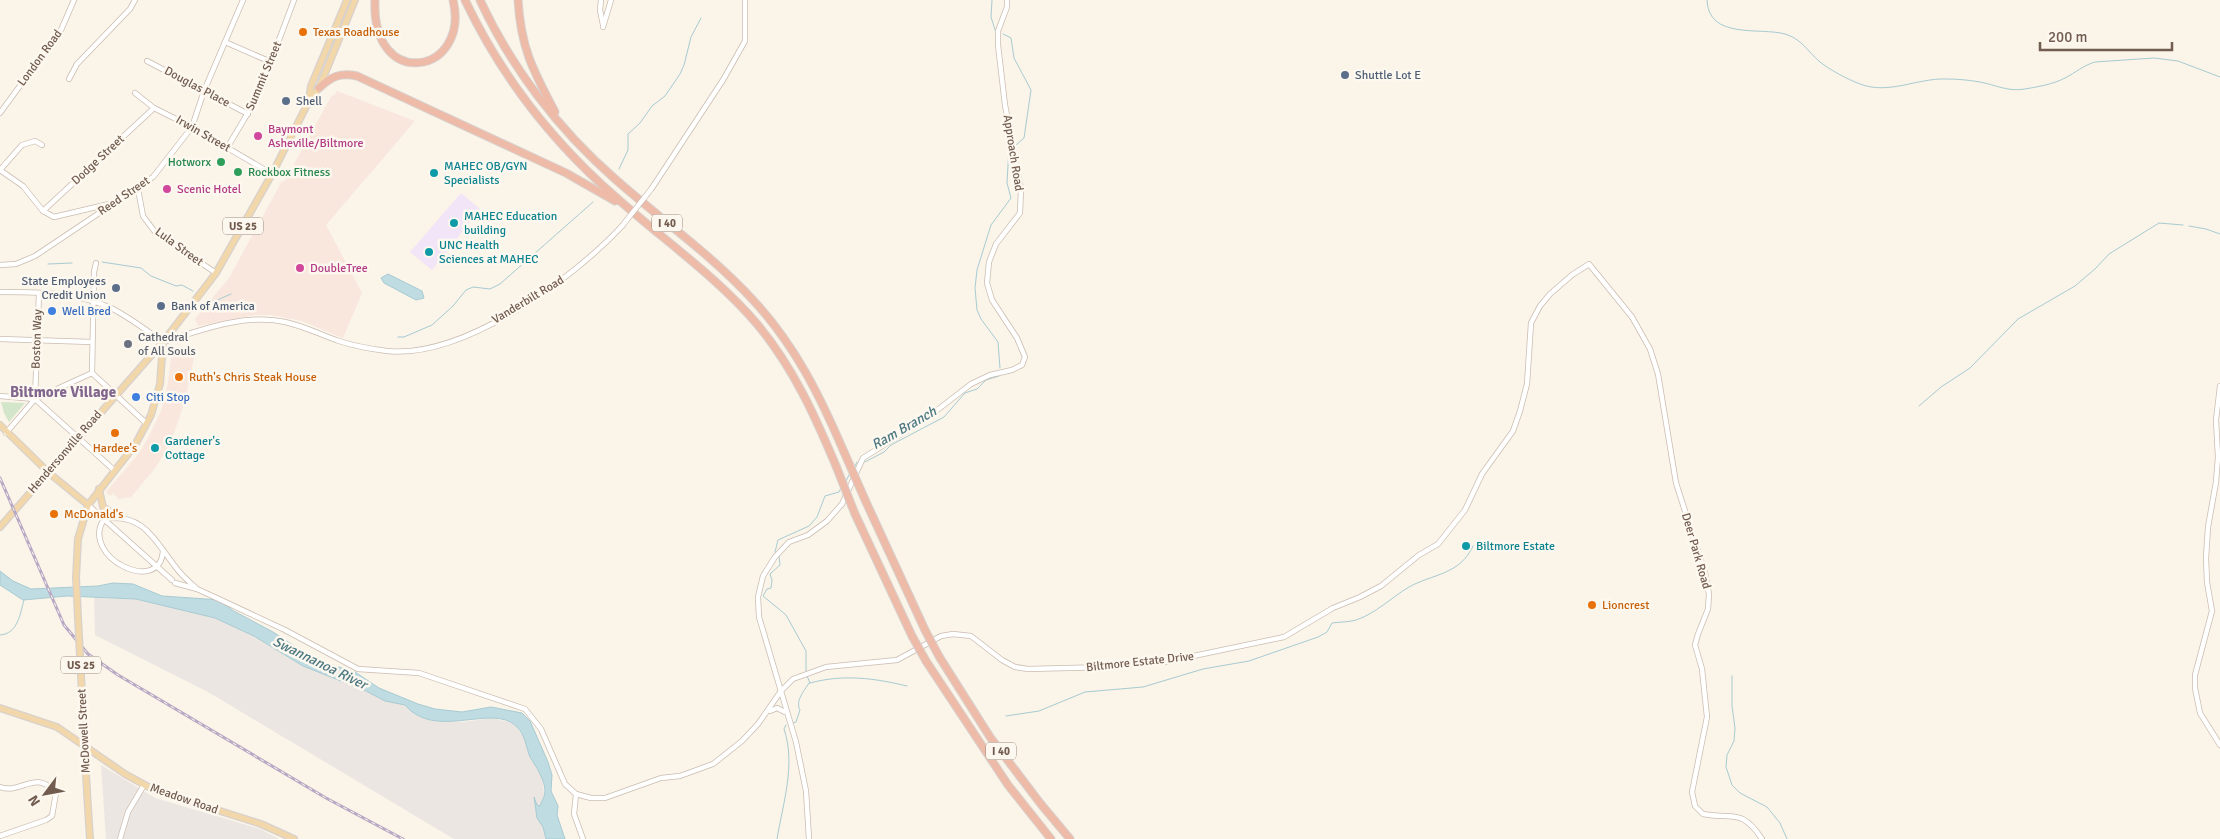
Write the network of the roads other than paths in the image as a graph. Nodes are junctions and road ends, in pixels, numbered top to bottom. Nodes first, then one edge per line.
1 (74, 0) edge
2 (136, 0) edge
3 (243, 0) edge
4 (294, 0) edge
5 (347, 0) edge
6 (355, 0) edge
7 (375, 0) edge
8 (454, 0) edge
9 (465, 0) edge
10 (480, 0) edge
11 (518, 0) edge
12 (601, 0) edge
13 (611, 0) edge
14 (745, 0) edge
15 (1007, 0) edge
16 (225, 42) junction
17 (147, 61) dead end
18 (271, 62) junction
19 (69, 79) dead end
20 (319, 88) junction
21 (204, 91) junction
22 (135, 93) dead end
23 (309, 101) junction
24 (154, 108) junction
25 (0, 113) edge
26 (248, 114) junction
27 (562, 126) junction
28 (192, 127) junction
29 (42, 145) dead end
30 (227, 148) junction
31 (272, 174) junction
32 (138, 189) junction
33 (112, 204) junction
34 (630, 210) junction
35 (43, 211) junction
36 (96, 263) dead end
37 (1589, 264) joint
38 (0, 265) edge
39 (216, 273) junction
40 (0, 292) edge
41 (39, 293) junction
42 (94, 303) junction
43 (0, 339) edge
44 (37, 339) junction
45 (92, 342) junction
46 (163, 342) junction
47 (92, 374) junction
48 (2220, 386) edge
49 (114, 395) junction
50 (0, 396) edge
51 (35, 399) junction
52 (147, 424) junction
53 (0, 425) edge
54 (6, 434) junction
55 (78, 438) junction
56 (114, 470) junction
57 (48, 472) junction
58 (99, 488) junction
59 (88, 505) junction
60 (117, 516) junction
61 (104, 519) junction
62 (0, 527) edge
63 (163, 550) junction
64 (156, 566) junction
65 (197, 589) junction
66 (781, 691) junction
67 (0, 708) edge
68 (768, 711) junction
69 (786, 713) junction
70 (2220, 745) edge
71 (144, 785) junction
72 (0, 787) edge
73 (576, 794) junction
74 (0, 836) edge
75 (90, 839) edge
76 (120, 839) edge
77 (294, 839) edge
78 (583, 839) edge
79 (809, 839) edge
80 (1051, 839) edge
81 (1070, 839) edge
82 (1762, 839) edge

1 - 25 street, London Road
2 - 19 street
3 - 16 street, Reed Street
4 - 18 street, Summit Street
5 - 23 main road, Hendersonville Road / US 25
6 - 20 main road, Hendersonville Road / US 25
7 - 8 highway
9 - 34 highway, I 40
10 - 27 highway, I 40
11 - 27 highway
12 - 13 street
14 - 46 street, Vanderbilt Road, bridge
15 - 66 street, Approach Road
16 - 18 street
16 - 21 street, Reed Street
17 - 21 street, Douglas Place
18 - 26 street, Summit Street
20 - 23 main road, Hendersonville Road / US 25
20 - 34 highway
21 - 26 street, Douglas Place
21 - 28 street, Reed Street
22 - 24 street, Irwin Street
23 - 31 main road, Hendersonville Road / US 25
24 - 28 street, Irwin Street
24 - 35 street, Dodge Street
26 - 30 street, Summit Street
27 - 81 highway, I 40, bridge
28 - 30 street, Irwin Street
28 - 32 street, Reed Street
29 - 35 street
30 - 31 street, Irwin Street
31 - 39 main road, Hendersonville Road / US 25
32 - 33 street, Reed Street
32 - 39 street, Lula Street
33 - 35 street
33 - 38 street, Reed Street
34 - 80 highway, I 40, bridge
36 - 42 street
37 - 66 street, Biltmore Estate Drive
37 - 82 street, Deer Park Road
39 - 46 main road, Hendersonville Road / US 25
40 - 41 street
41 - 42 street
41 - 44 street, Boston Way
42 - 45 street
42 - 46 street
43 - 44 street
44 - 45 street
44 - 51 street, Boston Way
45 - 47 street
46 - 49 main road, Hendersonville Road
46 - 52 main road, US 25
47 - 49 street
47 - 51 street
48 - 70 street
49 - 52 street
49 - 55 main road, Hendersonville Road
50 - 51 street
51 - 54 street
51 - 55 street
52 - 56 main road, US 25
53 - 54 main road
54 - 57 main road
55 - 56 street
55 - 57 main road, Hendersonville Road
56 - 58 main road, US 25
57 - 59 main road
57 - 62 main road, Hendersonville Road
58 - 59 main road, US 25
58 - 60 main road
59 - 61 street
59 - 75 main road, McDowell Street / US 25, bridge
60 - 61 street
60 - 63 street
61 - 64 street
61 - 64 street
63 - 64 street
63 - 65 street
64 - 65 street
65 - 73 street
66 - 68 street, Biltmore Estate Drive
66 - 69 street
67 - 71 main road, Meadow Road
68 - 69 street
68 - 73 street, Biltmore Estate Drive
69 - 79 street
71 - 76 street
71 - 77 main road, Meadow Road
72 - 74 street
73 - 78 street

